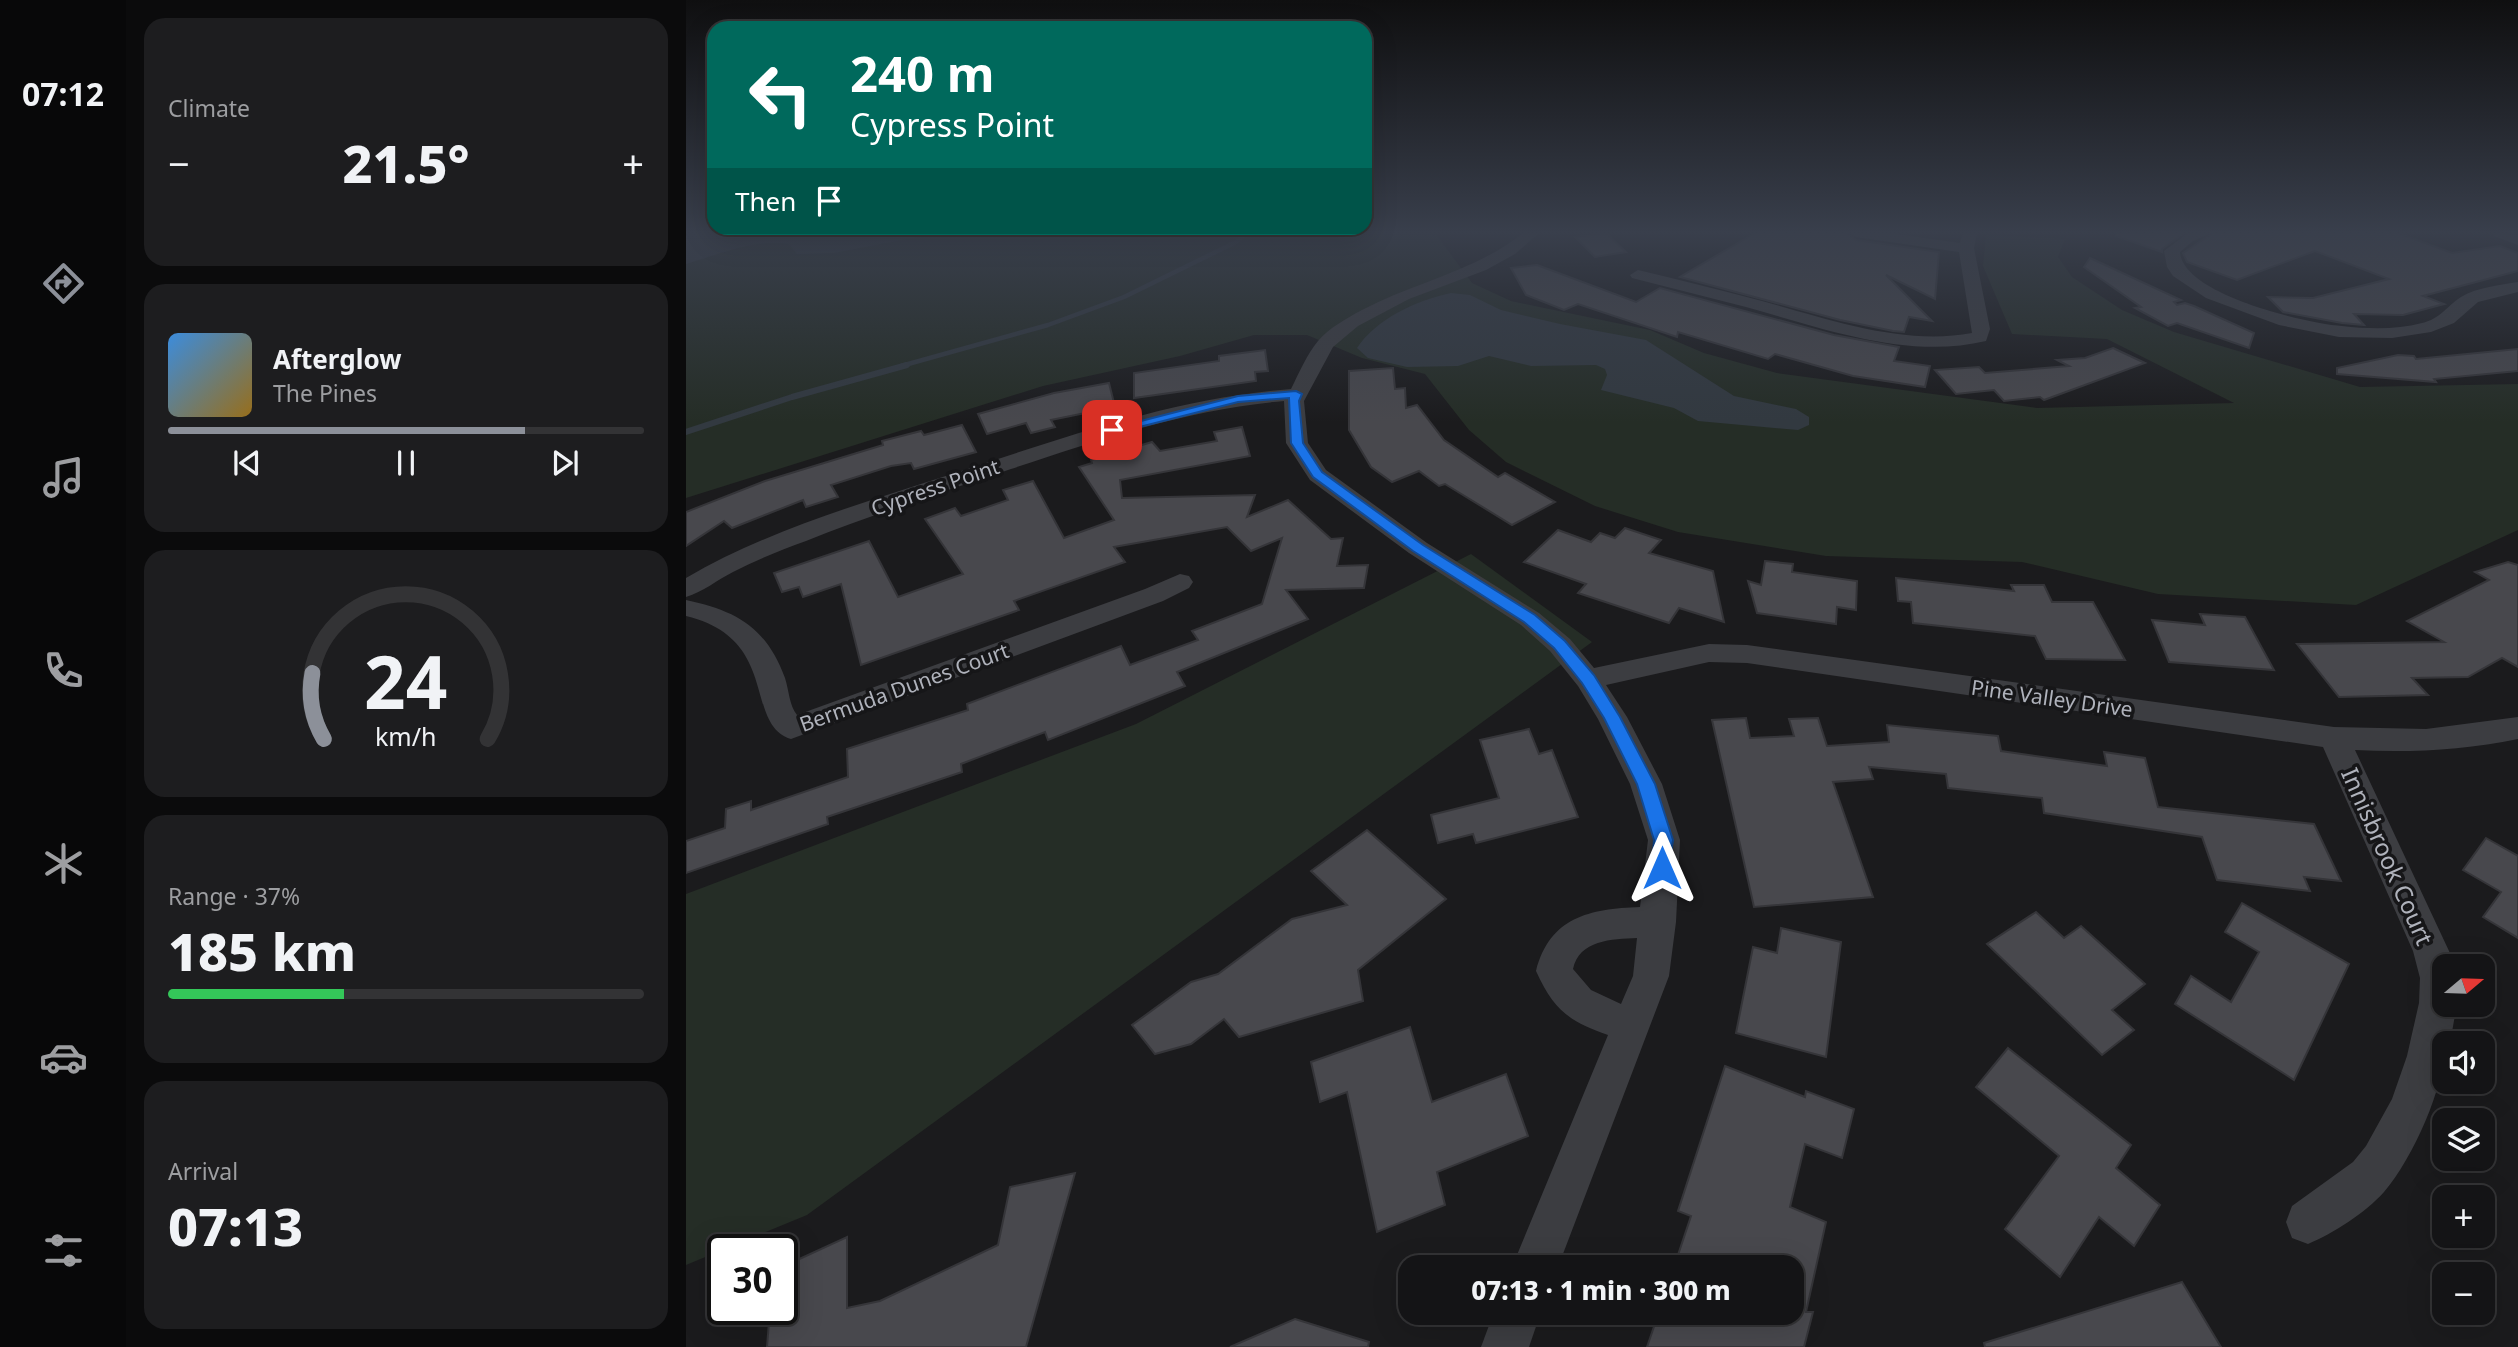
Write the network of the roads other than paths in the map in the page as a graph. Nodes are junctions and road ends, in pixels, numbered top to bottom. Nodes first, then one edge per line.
1 (1401, 296) edge
2 (1718, 296) edge
3 (1977, 296) edge
4 (2218, 296) edge
5 (2478, 296) edge
6 (1295, 400) junction
7 (1180, 582) dead end
8 (686, 589) edge
9 (686, 608) edge
10 (1588, 679) junction
11 (2518, 728) edge
12 (2334, 738) junction
13 (1657, 922) junction
14 (1633, 1026) junction
15 (2308, 1222) dead end
16 (1540, 1255) edge
17 (1513, 1325) edge
18 (1505, 1347) edge

1 - 6 street
2 - 3 street
4 - 5 street
6 - 8 street, Cypress Point
6 - 10 street
7 - 9 street, Bermuda Dunes Court
10 - 12 street, Pine Valley Drive
10 - 13 street
11 - 12 street, Pine Valley Drive
12 - 15 street, Innisbrook Court
13 - 14 street
13 - 14 street
14 - 16 street
17 - 18 street

